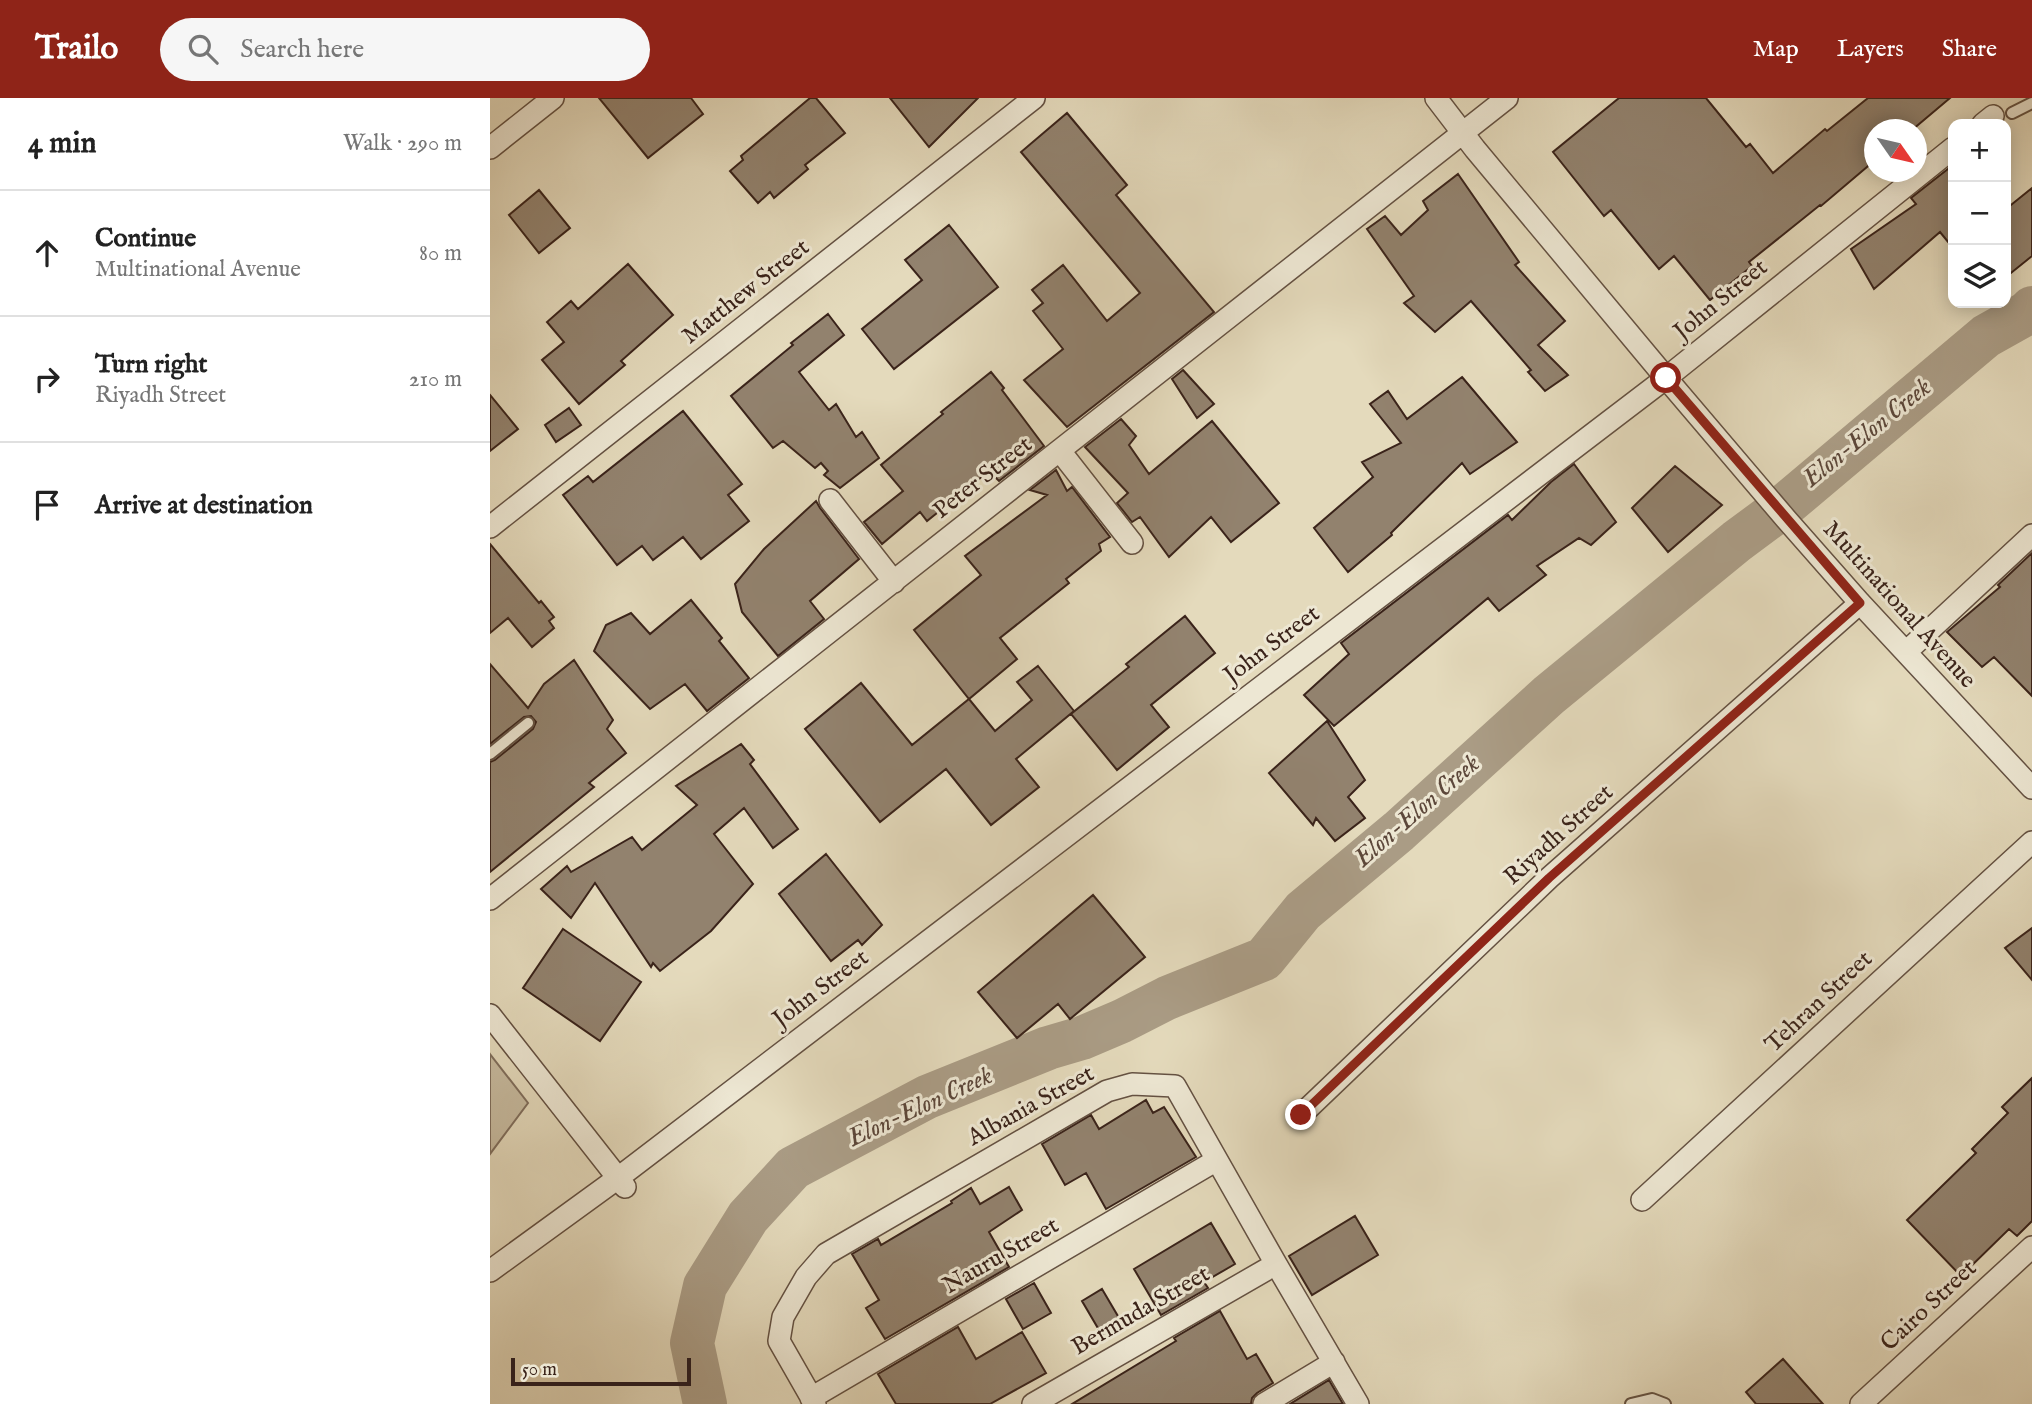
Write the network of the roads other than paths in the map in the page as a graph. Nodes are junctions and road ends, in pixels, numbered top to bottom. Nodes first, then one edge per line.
1 (552, 98) edge
2 (1034, 98) edge
3 (1436, 98) edge
4 (1507, 98) edge
5 (2032, 103) edge
6 (1996, 118) edge
7 (1463, 134) junction
8 (490, 148) edge
9 (1948, 152) edge
10 (1666, 378) junction
11 (1060, 451) junction
12 (830, 500) dead end
13 (490, 527) edge
14 (2032, 535) edge
15 (1132, 542) dead end
16 (894, 582) junction
17 (1860, 603) junction
18 (1906, 652) junction
19 (528, 723) dead end
20 (490, 754) edge
21 (2032, 788) edge
22 (2032, 842) edge
23 (490, 899) edge
24 (490, 1015) edge
25 (1301, 1115) dead end
26 (1217, 1160) junction
27 (622, 1183) junction
28 (1642, 1200) dead end
29 (2032, 1247) edge
30 (1276, 1264) junction
31 (490, 1271) edge
32 (1334, 1362) junction
33 (813, 1401) edge
34 (1033, 1404) edge
35 (1264, 1404) edge
36 (1358, 1404) edge
37 (1631, 1404) edge
38 (1665, 1404) edge
39 (1861, 1404) edge

1 - 8 street
2 - 13 street, Matthew Street
3 - 7 street, Multinational Avenue
4 - 7 street, Peter Street
5 - 6 lane
7 - 10 street, Multinational Avenue
7 - 11 street, Peter Street
9 - 10 street, John Street
10 - 17 street, Multinational Avenue
10 - 27 street, John Street
11 - 15 street
11 - 16 street, Peter Street
12 - 16 street
14 - 18 street
16 - 23 street, Peter Street
17 - 18 street, Multinational Avenue
17 - 25 street, Riyadh Street
18 - 21 street, Multinational Avenue
19 - 20 lane
22 - 28 street, Tehran Street
24 - 27 street
26 - 30 street, Albania Street
26 - 33 street, Nauru Street
26 - 33 street, Albania Street
27 - 31 street, John Street
29 - 39 street, Cairo Street
30 - 32 street, Albania Street
30 - 34 street, Bermuda Street
32 - 35 street
32 - 36 street, Albania Street
37 - 38 lane

